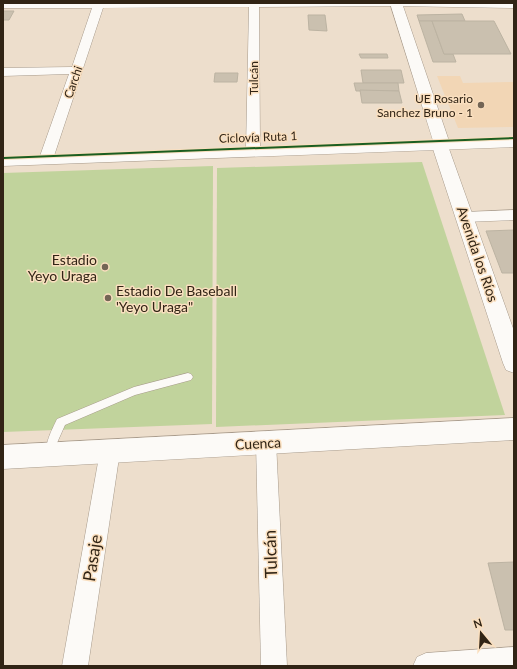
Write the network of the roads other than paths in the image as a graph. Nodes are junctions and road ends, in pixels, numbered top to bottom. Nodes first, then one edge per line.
1 (387, 3) edge
2 (396, 3) edge
3 (99, 4) edge
4 (254, 4) edge
5 (3, 5) edge
6 (514, 5) edge
7 (76, 70) junction
8 (3, 72) edge
9 (514, 143) edge
10 (440, 146) junction
11 (253, 152) junction
12 (46, 160) junction
13 (3, 162) edge
14 (514, 215) edge
15 (466, 217) junction
16 (508, 325) edge
17 (514, 363) edge
18 (188, 377) dead end
19 (514, 429) edge
20 (266, 442) junction
21 (110, 451) junction
22 (52, 454) junction
23 (3, 457) edge
24 (514, 660) edge
25 (75, 666) edge
26 (274, 666) edge
27 (426, 666) edge

1 - 2 street
1 - 4 street
1 - 10 main road, Avenida los Ríos
2 - 6 street
2 - 10 main road, Avenida los Ríos
3 - 4 street
3 - 5 street
3 - 7 street, Carchi
4 - 11 street, Tulcán
7 - 8 street
7 - 12 street, Carchi
9 - 10 street
10 - 11 street
10 - 15 main road, Avenida los Ríos
11 - 12 street
12 - 13 street
14 - 15 street
15 - 16 main road, Avenida los Ríos
16 - 17 main road, Avenida los Ríos
18 - 22 lane
19 - 20 main road, Cuenca
20 - 21 main road, Cuenca
20 - 26 street, Tulcán
21 - 22 main road, Cuenca
21 - 25 street, Pasaje
22 - 23 main road, Cuenca
24 - 27 street

